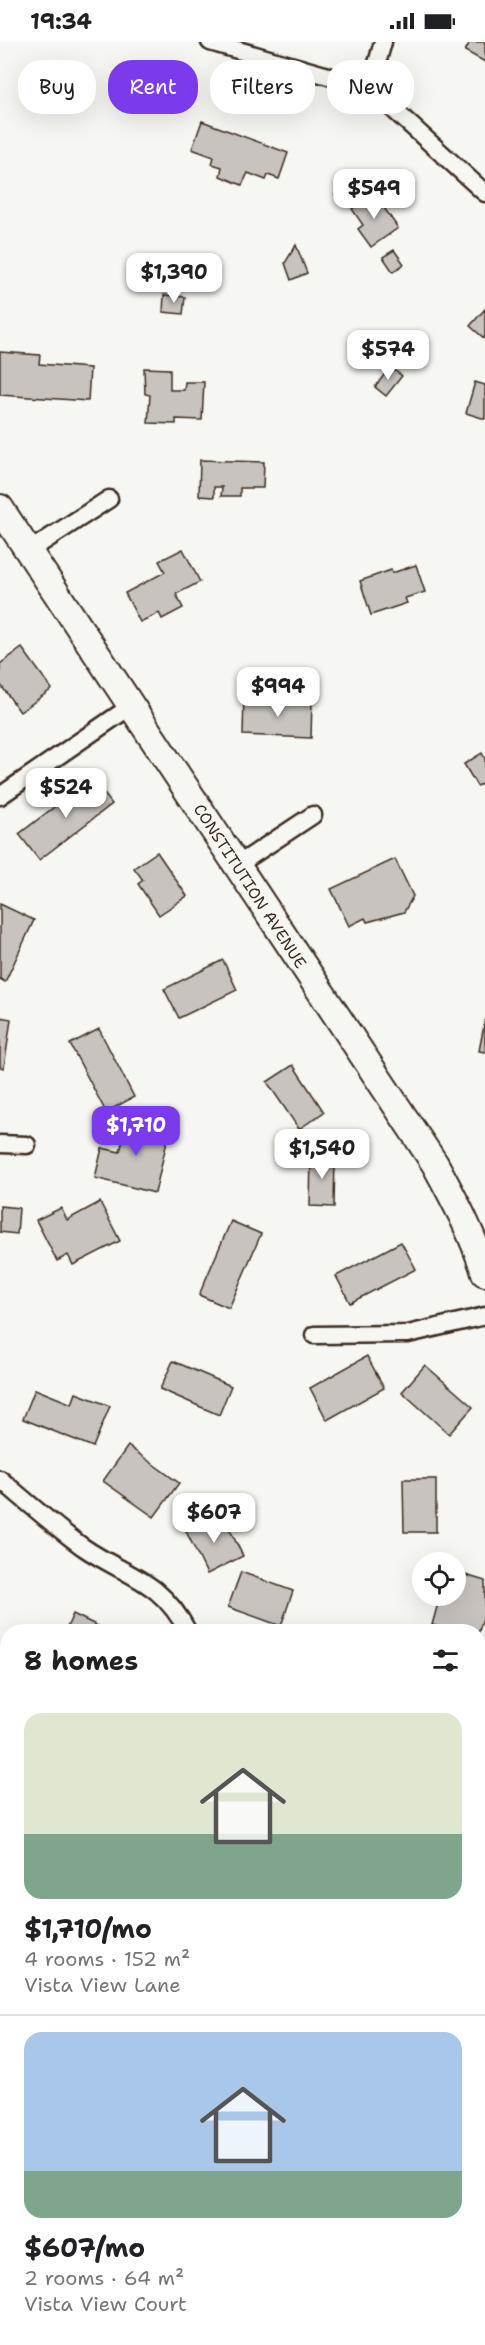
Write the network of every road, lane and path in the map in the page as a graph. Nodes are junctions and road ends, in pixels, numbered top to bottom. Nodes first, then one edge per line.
1 (210, 42) edge
2 (383, 42) edge
3 (378, 60) edge
4 (327, 76) edge
5 (398, 114) edge
6 (485, 193) edge
7 (109, 499) dead end
8 (0, 508) edge
9 (29, 551) junction
10 (131, 706) junction
11 (0, 796) edge
12 (313, 815) dead end
13 (236, 866) junction
14 (0, 1144) edge
15 (27, 1145) dead end
16 (485, 1273) edge
17 (485, 1316) edge
18 (314, 1335) dead end
19 (0, 1479) edge
20 (184, 1624) edge

1 - 4 street
2 - 3 street
5 - 6 street
7 - 9 street
8 - 9 main road, CONSTITUTION AVENUE
9 - 10 main road, CONSTITUTION AVENUE
10 - 11 street
10 - 13 main road, CONSTITUTION AVENUE
12 - 13 street
13 - 16 main road, CONSTITUTION AVENUE
14 - 15 street
17 - 18 street
19 - 20 street

